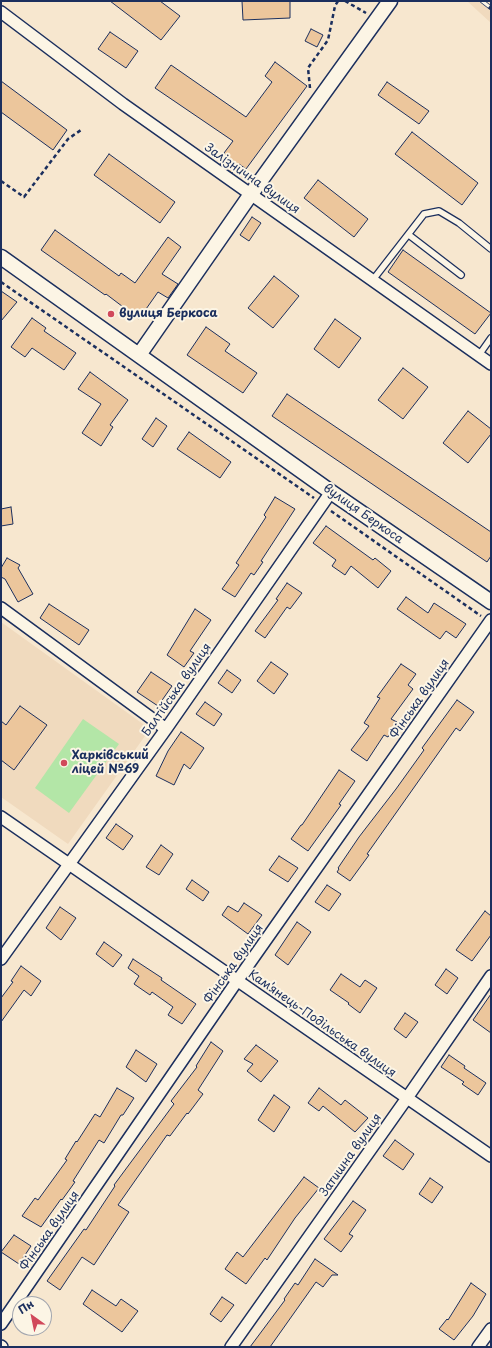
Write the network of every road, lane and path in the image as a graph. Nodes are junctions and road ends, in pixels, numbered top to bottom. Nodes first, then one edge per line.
1 (338, 1) edge
2 (345, 1) edge
3 (390, 1) edge
4 (1, 12) edge
5 (371, 16) dead end
6 (306, 94) dead end
7 (81, 130) dead end
8 (1, 181) edge
9 (252, 194) junction
10 (408, 234) junction
11 (491, 249) edge
12 (1, 257) edge
13 (461, 275) dead end
14 (372, 281) junction
15 (1, 282) edge
16 (491, 338) edge
17 (139, 355) junction
18 (479, 355) junction
19 (491, 364) edge
20 (331, 492) junction
21 (322, 504) junction
22 (491, 602) edge
23 (1, 608) edge
24 (490, 621) edge
25 (166, 729) junction
26 (1, 817) edge
27 (68, 864) junction
28 (1, 960) edge
29 (491, 976) edge
30 (238, 981) junction
31 (407, 1098) junction
32 (491, 1156) edge
33 (1, 1324) edge
34 (491, 1329) edge
35 (231, 1347) edge
36 (478, 1347) edge

1 - 6 path
2 - 5 path
3 - 9 street
4 - 9 street, Залізнична вулиця
7 - 8 path
9 - 14 street, Залізнична вулиця
9 - 17 street
10 - 11 lane
10 - 13 lane
10 - 14 lane
12 - 17 street, вулиця Беркоса
14 - 18 street, Залізнична вулиця
15 - 21 path
16 - 18 lane
17 - 20 street, вулиця Беркоса
18 - 19 street, Залізнична вулиця
20 - 21 street, Балтійська вулиця
20 - 22 street, вулиця Беркоса
21 - 24 path
21 - 25 street, Балтійська вулиця
23 - 25 street
24 - 30 street, Фінська вулиця
25 - 27 street, Балтійська вулиця
26 - 27 street, Кам’янець-Подільська вулиця
27 - 28 street, Балтійська вулиця
27 - 30 street, Кам’янець-Подільська вулиця
29 - 31 street, Затишна вулиця
30 - 31 street, Кам’янець-Подільська вулиця
30 - 33 street, Фінська вулиця
31 - 32 street, Кам’янець-Подільська вулиця
31 - 35 street, Затишна вулиця
34 - 36 street

